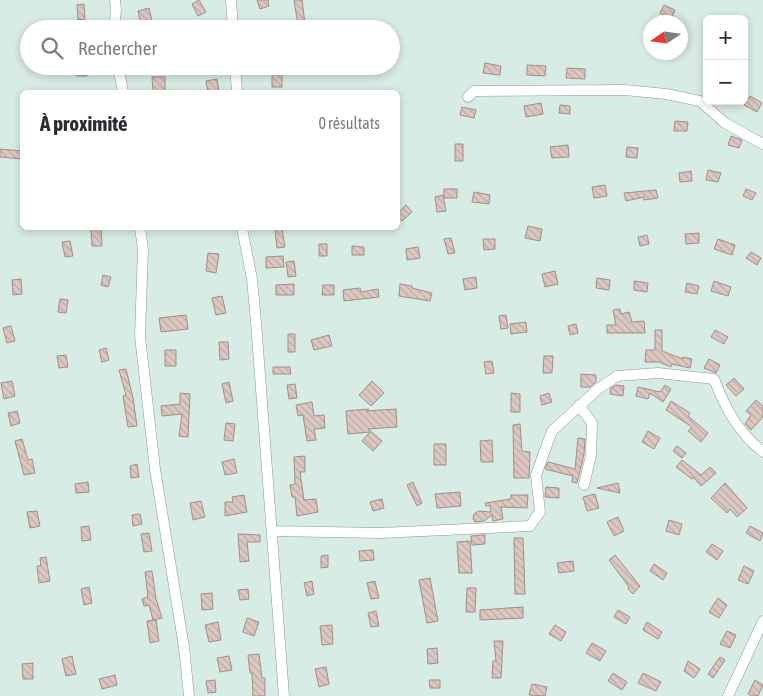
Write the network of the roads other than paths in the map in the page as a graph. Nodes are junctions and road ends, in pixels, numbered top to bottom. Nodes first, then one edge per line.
1 (114, 0) edge
2 (231, 0) edge
3 (115, 20) edge
4 (232, 20) edge
5 (120, 75) edge
6 (236, 75) edge
7 (123, 90) edge
8 (237, 90) edge
9 (468, 96) dead end
10 (763, 144) edge
11 (140, 230) edge
12 (242, 230) edge
13 (579, 405) junction
14 (763, 452) edge
15 (584, 485) dead end
16 (273, 531) junction
17 (763, 621) edge
18 (189, 696) edge
19 (284, 696) edge
20 (728, 696) edge

1 - 3 street
2 - 4 street
5 - 7 street
6 - 8 street
9 - 10 street
11 - 18 street
12 - 16 street
13 - 14 street
13 - 15 street
13 - 16 street
16 - 19 street
17 - 20 street

